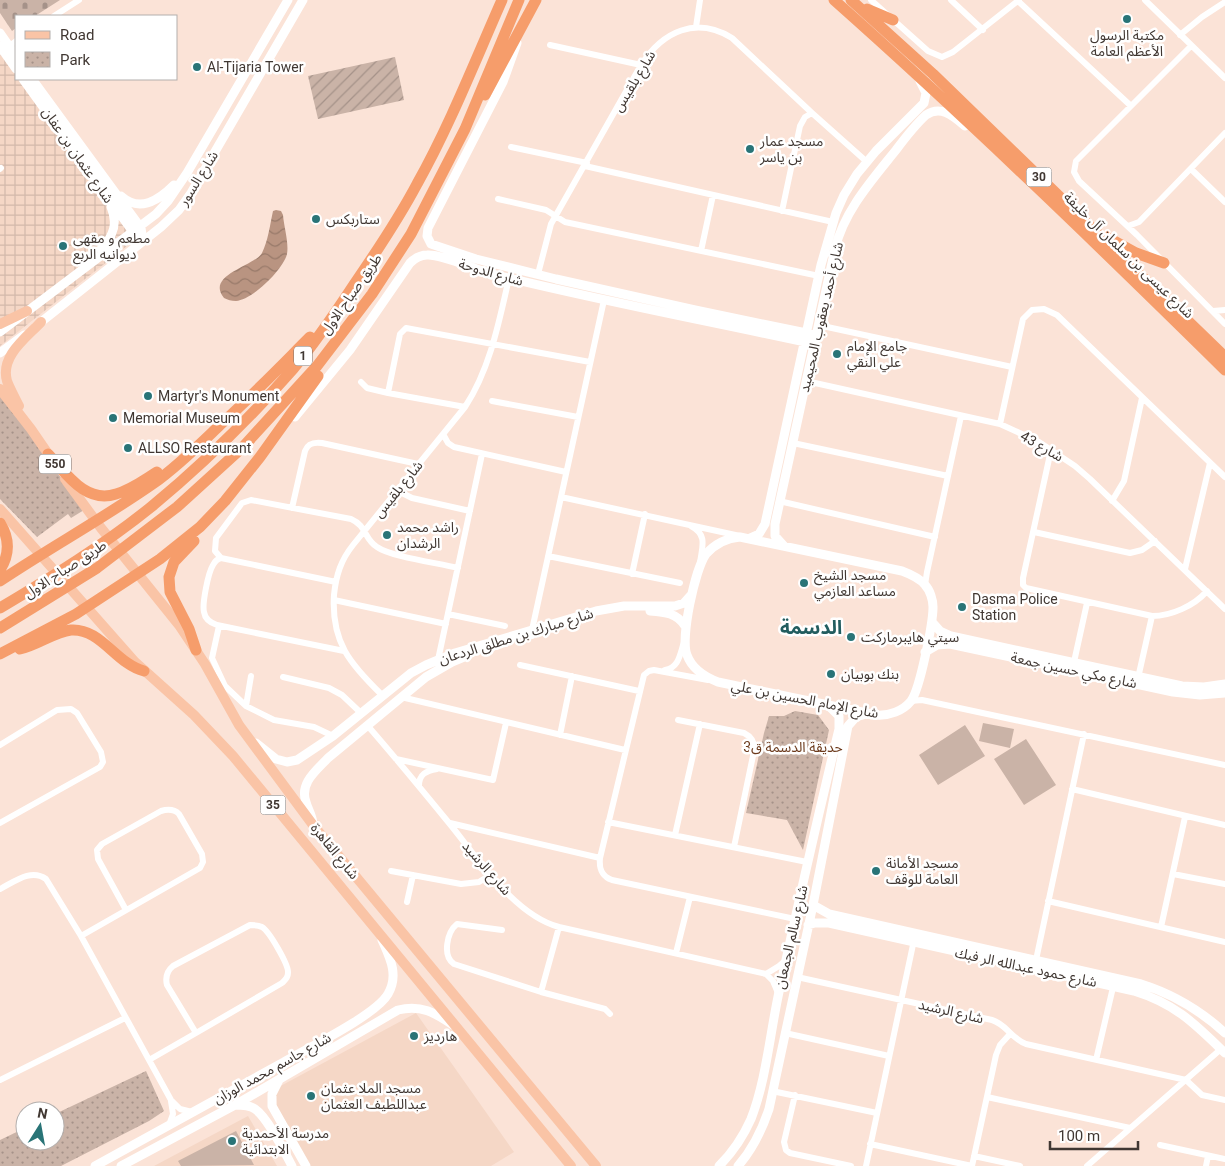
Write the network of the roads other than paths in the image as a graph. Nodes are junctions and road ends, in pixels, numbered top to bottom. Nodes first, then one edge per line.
1 (79, 0) edge
2 (288, 0) edge
3 (302, 0) edge
4 (501, 0) edge
5 (519, 0) edge
6 (536, 0) edge
7 (700, 0) edge
8 (834, 0) edge
9 (871, 0) edge
10 (951, 0) edge
11 (1018, 0) edge
12 (1145, 0) edge
13 (853, 1) edge
14 (1225, 2) edge
15 (56, 15) edge
16 (893, 20) junction
17 (524, 24) junction
18 (696, 27) junction
19 (982, 30) junction
20 (0, 33) edge
21 (1180, 35) junction
22 (550, 45) dead end
23 (1191, 46) junction
24 (6, 47) edge
25 (898, 57) junction
26 (641, 65) junction
27 (15, 67) edge
28 (1225, 78) edge
29 (24, 80) edge
30 (33, 80) edge
31 (1131, 106) junction
32 (812, 113) junction
33 (465, 129) junction
34 (1225, 133) edge
35 (889, 138) junction
36 (511, 147) dead end
37 (898, 147) junction
38 (1005, 156) junction
39 (867, 162) junction
40 (586, 164) junction
41 (1191, 169) junction
42 (187, 173) junction
43 (105, 185) junction
44 (847, 188) junction
45 (713, 195) junction
46 (860, 196) junction
47 (498, 199) dead end
48 (1225, 202) edge
49 (782, 210) junction
50 (555, 216) junction
51 (833, 222) junction
52 (1139, 222) junction
53 (140, 226) junction
54 (1128, 226) junction
55 (1094, 230) junction
56 (152, 234) junction
57 (135, 235) junction
58 (1137, 235) junction
59 (701, 251) junction
60 (476, 259) junction
61 (1164, 263) junction
62 (470, 268) junction
63 (77, 273) junction
64 (102, 274) junction
65 (538, 274) junction
66 (819, 276) junction
67 (509, 278) junction
68 (556, 279) junction
69 (554, 289) junction
70 (604, 300) junction
71 (27, 310) junction
72 (1212, 311) junction
73 (1225, 311) edge
74 (333, 317) junction
75 (41, 322) junction
76 (1224, 323) edge
77 (0, 324) edge
78 (818, 325) junction
79 (350, 326) junction
80 (0, 332) edge
81 (810, 339) junction
82 (492, 344) junction
83 (0, 353) edge
84 (1225, 357) edge
85 (590, 362) junction
86 (1012, 367) junction
87 (1225, 370) edge
88 (806, 381) junction
89 (361, 382) dead end
90 (0, 389) edge
91 (388, 393) junction
92 (1142, 398) junction
93 (0, 399) edge
94 (492, 401) dead end
95 (465, 407) junction
96 (961, 416) junction
97 (22, 417) junction
98 (578, 417) junction
99 (1000, 424) junction
100 (32, 429) junction
101 (443, 434) junction
102 (793, 443) junction
103 (1052, 450) junction
104 (191, 453) junction
105 (48, 454) junction
106 (482, 454) junction
107 (260, 457) junction
108 (1210, 463) junction
109 (418, 464) junction
110 (566, 472) junction
111 (948, 476) junction
112 (1225, 477) edge
113 (399, 488) junction
114 (560, 497) junction
115 (779, 501) junction
116 (1112, 501) junction
117 (292, 508) junction
118 (0, 509) edge
119 (470, 511) junction
120 (645, 514) junction
121 (683, 522) junction
122 (0, 523) edge
123 (98, 524) junction
124 (200, 527) junction
125 (365, 530) junction
126 (1034, 532) junction
127 (748, 537) junction
128 (935, 537) junction
129 (1155, 541) junction
130 (784, 546) junction
131 (39, 554) junction
132 (548, 556) junction
133 (221, 558) junction
134 (929, 565) junction
135 (458, 568) junction
136 (1185, 569) junction
137 (0, 570) edge
138 (136, 571) junction
139 (698, 571) junction
140 (632, 574) junction
141 (912, 575) junction
142 (0, 581) edge
143 (336, 582) junction
144 (680, 583) dead end
145 (925, 585) junction
146 (1207, 591) junction
147 (694, 592) junction
148 (334, 600) junction
149 (83, 603) junction
150 (1087, 603) junction
151 (0, 608) edge
152 (1225, 609) edge
153 (448, 614) junction
154 (1152, 616) junction
155 (932, 622) junction
156 (446, 624) junction
157 (219, 626) junction
158 (505, 626) dead end
159 (685, 626) junction
160 (0, 628) edge
161 (532, 633) junction
162 (685, 640) junction
163 (196, 650) junction
164 (344, 650) junction
165 (4, 652) edge
166 (925, 652) junction
167 (438, 660) junction
168 (1074, 662) junction
169 (520, 665) dead end
170 (420, 668) junction
171 (144, 671) junction
172 (661, 671) junction
173 (251, 676) dead end
174 (572, 676) junction
175 (283, 677) dead end
176 (426, 677) junction
177 (1137, 680) junction
178 (718, 682) junction
179 (1225, 684) edge
180 (916, 690) junction
181 (639, 691) junction
182 (1225, 693) edge
183 (382, 695) junction
184 (401, 697) junction
185 (922, 700) junction
186 (910, 701) junction
187 (825, 705) junction
188 (246, 706) junction
189 (361, 713) junction
190 (868, 714) junction
191 (678, 720) dead end
192 (506, 723) junction
193 (700, 724) junction
194 (367, 725) junction
195 (1084, 734) junction
196 (560, 735) junction
197 (333, 736) junction
198 (251, 742) junction
199 (0, 745) edge
200 (316, 748) junction
201 (625, 750) junction
202 (328, 758) junction
203 (396, 758) junction
204 (1225, 765) edge
205 (440, 769) junction
206 (419, 786) junction
207 (1072, 789) junction
208 (1186, 817) junction
209 (608, 822) junction
210 (0, 823) edge
211 (450, 823) junction
212 (313, 825) junction
213 (1225, 825) edge
214 (675, 835) junction
215 (814, 836) junction
216 (825, 838) junction
217 (734, 847) junction
218 (600, 858) junction
219 (808, 862) junction
220 (391, 871) dead end
221 (1173, 874) junction
222 (413, 875) junction
223 (490, 875) junction
224 (1225, 884) edge
225 (0, 889) edge
226 (690, 897) junction
227 (1048, 901) junction
228 (407, 902) dead end
229 (812, 905) junction
230 (126, 910) junction
231 (795, 919) junction
232 (808, 925) junction
233 (559, 927) junction
234 (1161, 927) junction
235 (502, 930) dead end
236 (916, 933) junction
237 (380, 935) junction
238 (81, 936) junction
239 (1225, 942) edge
240 (914, 943) junction
241 (676, 953) junction
242 (786, 960) junction
243 (1036, 960) junction
244 (766, 974) junction
245 (797, 976) junction
246 (1114, 981) junction
247 (447, 987) junction
248 (541, 992) junction
249 (778, 995) junction
250 (902, 1000) junction
251 (441, 1008) junction
252 (610, 1014) dead end
253 (1202, 1014) junction
254 (125, 1018) junction
255 (774, 1018) junction
256 (787, 1020) junction
257 (1194, 1023) junction
258 (459, 1029) junction
259 (196, 1033) junction
260 (785, 1033) junction
261 (1225, 1033) edge
262 (334, 1034) junction
263 (1010, 1034) junction
264 (340, 1044) junction
265 (1223, 1051) edge
266 (890, 1056) junction
267 (149, 1060) junction
268 (1096, 1060) junction
269 (0, 1080) edge
270 (279, 1080) junction
271 (1186, 1080) junction
272 (772, 1091) junction
273 (795, 1096) junction
274 (987, 1097) junction
275 (171, 1100) junction
276 (1225, 1100) edge
277 (235, 1105) junction
278 (193, 1112) junction
279 (877, 1113) junction
280 (751, 1118) junction
281 (168, 1126) junction
282 (763, 1126) junction
283 (285, 1128) junction
284 (1130, 1128) junction
285 (744, 1134) junction
286 (275, 1135) junction
287 (755, 1142) junction
288 (870, 1144) junction
289 (1160, 1145) dead end
290 (974, 1156) junction
291 (1208, 1156) junction
292 (1225, 1160) edge
293 (95, 1166) edge
294 (121, 1166) edge
295 (292, 1166) edge
296 (306, 1166) edge
297 (571, 1166) edge
298 (596, 1166) edge
299 (719, 1166) edge
300 (738, 1166) edge
301 (851, 1166) edge
302 (866, 1166) edge
303 (972, 1166) edge
304 (1020, 1166) edge
305 (1087, 1166) edge
306 (1206, 1166) edge

1 - 15 street
2 - 42 street, شارع السور
3 - 56 street, شارع السور
4 - 74 highway, طريق صباح الاول / 1
5 - 33 highway, طريق صباح الاول / 1
6 - 17 highway
7 - 18 street
8 - 25 highway, شارع عيسى بن سلمان آل خليفة / 30
9 - 16 street
10 - 19 street
11 - 19 street
11 - 31 street
12 - 21 street
13 - 16 highway
13 - 55 highway, شارع عيسى بن سلمان آل خليفة / 30
14 - 21 street
16 - 19 street
17 - 33 highway
17 - 60 street, شارع الدوحة
18 - 26 street, شارع بلقيس
18 - 32 street, شارع بلقيس
20 - 24 street
21 - 23 street
22 - 26 street
23 - 28 street
23 - 31 street
24 - 27 street
25 - 35 street, شارع أحمد يعقوب المحيميد
25 - 38 highway, شارع عيسى بن سلمان آل خليفة / 30
26 - 40 street, شارع بلقيس
29 - 43 street, شارع عثمان بن عفان
30 - 43 street, شارع عثمان بن عفان
31 - 54 street
32 - 39 street, شارع بلقيس
32 - 49 street
33 - 79 highway, طريق صباح الاول / 1
34 - 41 street
35 - 37 street
35 - 39 street, شارع أحمد يعقوب المحيميد
36 - 40 street
37 - 38 street, شارع أحمد يعقوب المحيميد
37 - 46 street, شارع أحمد يعقوب المحيميد
38 - 87 highway, شارع عيسى بن سلمان آل خليفة / 30
39 - 44 street, شارع أحمد يعقوب المحيميد
40 - 45 street
40 - 50 street, شارع بلقيس
41 - 48 street
41 - 52 street
42 - 43 street
42 - 53 street, شارع السور
43 - 53 street, شارع عثمان بن عفان
43 - 57 street, شارع عثمان بن عفان
43 - 63 street
44 - 46 street
44 - 51 street, شارع أحمد يعقوب المحيميد
45 - 49 street
45 - 59 street
46 - 78 street, شارع أحمد يعقوب المحيميد
47 - 50 street
49 - 51 street
50 - 59 street
50 - 65 street, شارع بلقيس
51 - 66 street, شارع أحمد يعقوب المحيميد
52 - 54 street
52 - 58 street
53 - 57 street, شارع السور
54 - 58 street
55 - 61 highway
55 - 84 highway, شارع عيسى بن سلمان آل خليفة / 30
56 - 57 street
56 - 64 street, شارع السور
57 - 63 street, شارع السور
57 - 64 street
58 - 61 street
59 - 66 street
60 - 62 street
60 - 65 street, شارع الدوحة
61 - 72 street
62 - 67 street, شارع الدوحة
62 - 107 street, شارع الدوحة
63 - 71 street, شارع السور
64 - 75 street, شارع السور
65 - 68 street, شارع الدوحة
66 - 81 street, شارع أحمد يعقوب المحيميد
67 - 69 street, شارع الدوحة
67 - 82 street, شارع بلقيس
68 - 69 street
68 - 81 street, شارع الدوحة
69 - 70 street, شارع الدوحة
70 - 81 street, شارع الدوحة
70 - 85 street
71 - 77 main road
71 - 80 street, شارع السور
72 - 73 street
72 - 76 street
73 - 76 street
74 - 104 highway
74 - 151 highway, طريق صباح الاول / 1
75 - 83 street, شارع السور
75 - 100 main road
78 - 81 street, شارع أحمد يعقوب المحيميد
78 - 86 street
79 - 107 highway
79 - 160 highway, طريق صباح الاول / 1
81 - 88 street, شارع أحمد يعقوب المحيميد
81 - 127 street, شارع أحمد يعقوب المحيميد
82 - 85 street
82 - 91 street
82 - 95 street, شارع بلقيس
85 - 98 street
86 - 92 street
86 - 99 street
88 - 96 street, شارع 43
88 - 102 street, شارع أحمد يعقوب المحيميد
89 - 91 street
90 - 97 main road, 550
91 - 95 street
92 - 108 street
92 - 116 street
93 - 97 main road
94 - 98 street
95 - 101 street, شارع بلقيس
96 - 99 street, شارع 43
96 - 111 street
97 - 100 main road, 550
98 - 110 street
99 - 103 street, شارع 43
100 - 105 main road, 550
101 - 106 street
101 - 109 street, شارع بلقيس
102 - 111 street
102 - 115 street, شارع أحمد يعقوب المحيميد
103 - 116 street, شارع 43
103 - 126 street
104 - 105 highway
104 - 123 highway
105 - 123 main road, 550
106 - 110 street
106 - 119 street
107 - 124 highway
108 - 112 street
108 - 136 street
109 - 113 street, شارع بلقيس
109 - 117 street
110 - 114 street
111 - 128 street
113 - 119 street
113 - 125 street, شارع بلقيس
114 - 120 street
114 - 132 street
115 - 128 street
115 - 130 street, شارع أحمد يعقوب المحيميد
116 - 129 street, شارع 43
117 - 125 street
117 - 133 street
118 - 131 main road, شارع القاهرة
119 - 135 street
120 - 121 street
120 - 140 street
121 - 127 street
121 - 139 street
122 - 137 highway
123 - 131 highway
123 - 138 main road, شارع القاهرة / 35
124 - 138 highway
124 - 163 highway
125 - 135 street
125 - 143 street, شارع بلقيس
126 - 129 street
126 - 150 street
127 - 130 street, شارع الإمام الحسين بن علي
127 - 139 street, شارع الإمام الحسين بن علي
128 - 134 street
129 - 136 street, شارع 43
130 - 141 street, شارع الإمام الحسين بن علي
131 - 142 highway
131 - 149 main road, شارع القاهرة / 35
132 - 140 street
132 - 161 street
133 - 143 street
133 - 157 street
134 - 141 street
134 - 145 street
135 - 153 street
136 - 146 street, شارع 43
138 - 149 highway
138 - 163 main road, شارع القاهرة / 35
139 - 147 street, شارع الإمام الحسين بن علي
140 - 144 street
141 - 145 street, شارع الإمام الحسين بن علي
143 - 148 street, شارع بلقيس
145 - 155 street
146 - 152 street, شارع 43
146 - 154 street
147 - 159 street, شارع الإمام الحسين بن علي
147 - 161 street, شارع مبارك بن مطلق الردعان
148 - 156 street
148 - 164 street, شارع بلقيس
149 - 165 highway
149 - 171 main road, شارع القاهرة / 35
150 - 154 street
150 - 168 street
153 - 156 street
153 - 158 street
154 - 177 street
155 - 166 street
155 - 168 street, شارع مكي حسين جمعة
156 - 167 street
157 - 164 street
157 - 188 street
159 - 161 street, شارع مبارك بن مطلق الردعان
159 - 162 street, شارع الإمام الحسين بن علي
161 - 167 street, شارع مبارك بن مطلق الردعان
161 - 176 street, شارع مبارك بن مطلق الردعان
162 - 172 street
162 - 178 street, شارع الإمام الحسين بن علي
163 - 198 main road, شارع القاهرة / 35
164 - 183 street, شارع بلقيس
165 - 171 highway
166 - 177 street, شارع مكي حسين جمعة
166 - 180 street
167 - 170 street, شارع مبارك بن مطلق الردعان
168 - 177 street, شارع مكي حسين جمعة
169 - 174 street
170 - 176 street
170 - 183 street, شارع مبارك بن مطلق الردعان
171 - 237 main road, شارع القاهرة / 35
172 - 178 street
172 - 181 street
173 - 188 street
174 - 181 street
174 - 196 street
175 - 189 street
176 - 184 street, شارع مبارك بن مطلق الردعان
177 - 179 street, شارع مكي حسين جمعة
177 - 182 street, شارع مكي حسين جمعة
178 - 187 street, شارع الإمام الحسين بن علي
180 - 185 street
180 - 186 street
181 - 201 street
183 - 189 street, شارع مبارك بن مطلق الردعان
184 - 192 street
184 - 194 street, شارع مبارك بن مطلق الردعان
185 - 186 street
185 - 195 street
186 - 190 street, شارع الإمام الحسين بن علي
187 - 190 street, شارع الإمام الحسين بن علي
187 - 215 street, شارع سالم الجمعان
188 - 197 street
189 - 197 street, شارع مبارك بن مطلق الردعان
190 - 216 street, شارع سالم الجمعان
191 - 193 street
192 - 196 street
192 - 205 street
193 - 214 street
193 - 217 street
194 - 202 street, شارع مبارك بن مطلق الردعان
194 - 203 street, شارع الرشيد
195 - 204 street
195 - 207 street
196 - 201 street
197 - 200 street, شارع مبارك بن مطلق الردعان
198 - 200 street, شارع مبارك بن مطلق الردعان
198 - 212 main road, شارع القاهرة / 35
199 - 210 street
200 - 202 street
201 - 209 street
202 - 212 street, شارع مبارك بن مطلق الردعان
203 - 205 street
203 - 206 street, شارع الرشيد
205 - 206 street
206 - 211 street, شارع الرشيد
207 - 208 street
207 - 227 street
208 - 213 street
208 - 221 street
209 - 214 street
209 - 218 street
211 - 218 street
211 - 223 street, شارع الرشيد
212 - 247 main road, شارع القاهرة / 35
214 - 217 street
215 - 216 street
215 - 219 street, شارع سالم الجمعان
216 - 229 street, شارع سالم الجمعان
217 - 219 street
218 - 226 street
219 - 231 street, شارع سالم الجمعان
220 - 222 street
221 - 224 street
221 - 234 street
222 - 223 street
222 - 228 street
223 - 233 street, شارع الرشيد
225 - 238 street
226 - 231 street
226 - 241 street
227 - 234 street
227 - 243 street
229 - 232 street, شارع سالم الجمعان
229 - 236 street, شارع حمود عبدالله الر فبك
230 - 230 street
230 - 238 street
231 - 242 street, شارع سالم الجمعان
232 - 240 street, شارع حمود عبدالله الر فبك
232 - 245 street, شارع سالم الجمعان
233 - 241 street, شارع الرشيد
233 - 248 street
234 - 239 street
235 - 248 street
236 - 240 street
236 - 243 street, شارع حمود عبدالله الر فبك
237 - 251 main road, شارع القاهرة / 35
237 - 262 street, شارع جاسم محمد الوزان
238 - 254 street
240 - 246 street, شارع حمود عبدالله الر فبك
240 - 250 street
241 - 244 street, شارع الرشيد
242 - 244 street
242 - 249 street, شارع سالم الجمعان
243 - 246 street, شارع حمود عبدالله الر فبك
244 - 249 street
245 - 250 street, شارع الرشيد
245 - 256 street, شارع سالم الجمعان
246 - 253 street, شارع حمود عبدالله الر فبك
246 - 257 street, شارع حمود عبدالله الر فبك
246 - 268 street
247 - 251 main road
247 - 298 main road, شارع القاهرة
248 - 252 street
249 - 255 street, شارع سالم الجمعان
250 - 263 street, شارع الرشيد
250 - 266 street
251 - 258 main road, شارع القاهرة
253 - 257 street
253 - 261 street, شارع حمود عبدالله الر فبك
254 - 267 street
254 - 269 street
255 - 256 street
255 - 280 street, شارع سالم الجمعان
256 - 260 street, شارع سالم الجمعان
257 - 265 street, شارع حمود عبدالله الر فبك
258 - 264 street, شارع جاسم محمد الوزان
258 - 297 main road, شارع القاهرة
259 - 259 street
259 - 267 street
260 - 266 street
260 - 272 street, شارع سالم الجمعان
262 - 264 street
262 - 278 street, شارع جاسم محمد الوزان
263 - 268 street, شارع الرشيد
263 - 274 street
264 - 270 street, شارع جاسم محمد الوزان
265 - 271 street
266 - 279 street
267 - 275 street
268 - 271 street, شارع الرشيد
270 - 277 street, شارع جاسم محمد الوزان
270 - 283 street
271 - 276 street
271 - 284 street
272 - 273 street
272 - 282 street, شارع سالم الجمعان
273 - 279 street
273 - 301 street
274 - 284 street
274 - 290 street
275 - 278 street
275 - 281 street
277 - 286 street
277 - 294 street, شارع جاسم محمد الوزان
278 - 281 street, شارع جاسم محمد الوزان
279 - 288 street
280 - 282 street
280 - 285 street, شارع سالم الجمعان
281 - 293 street, شارع جاسم محمد الوزان
282 - 287 street, شارع سالم الجمعان
283 - 286 street
283 - 296 street
284 - 305 street
285 - 287 street
285 - 299 street, شارع سالم الجمعان
286 - 295 street
287 - 300 street, شارع سالم الجمعان
288 - 302 street
288 - 303 street
289 - 291 street
290 - 303 street
290 - 304 street
291 - 292 street
291 - 306 street

